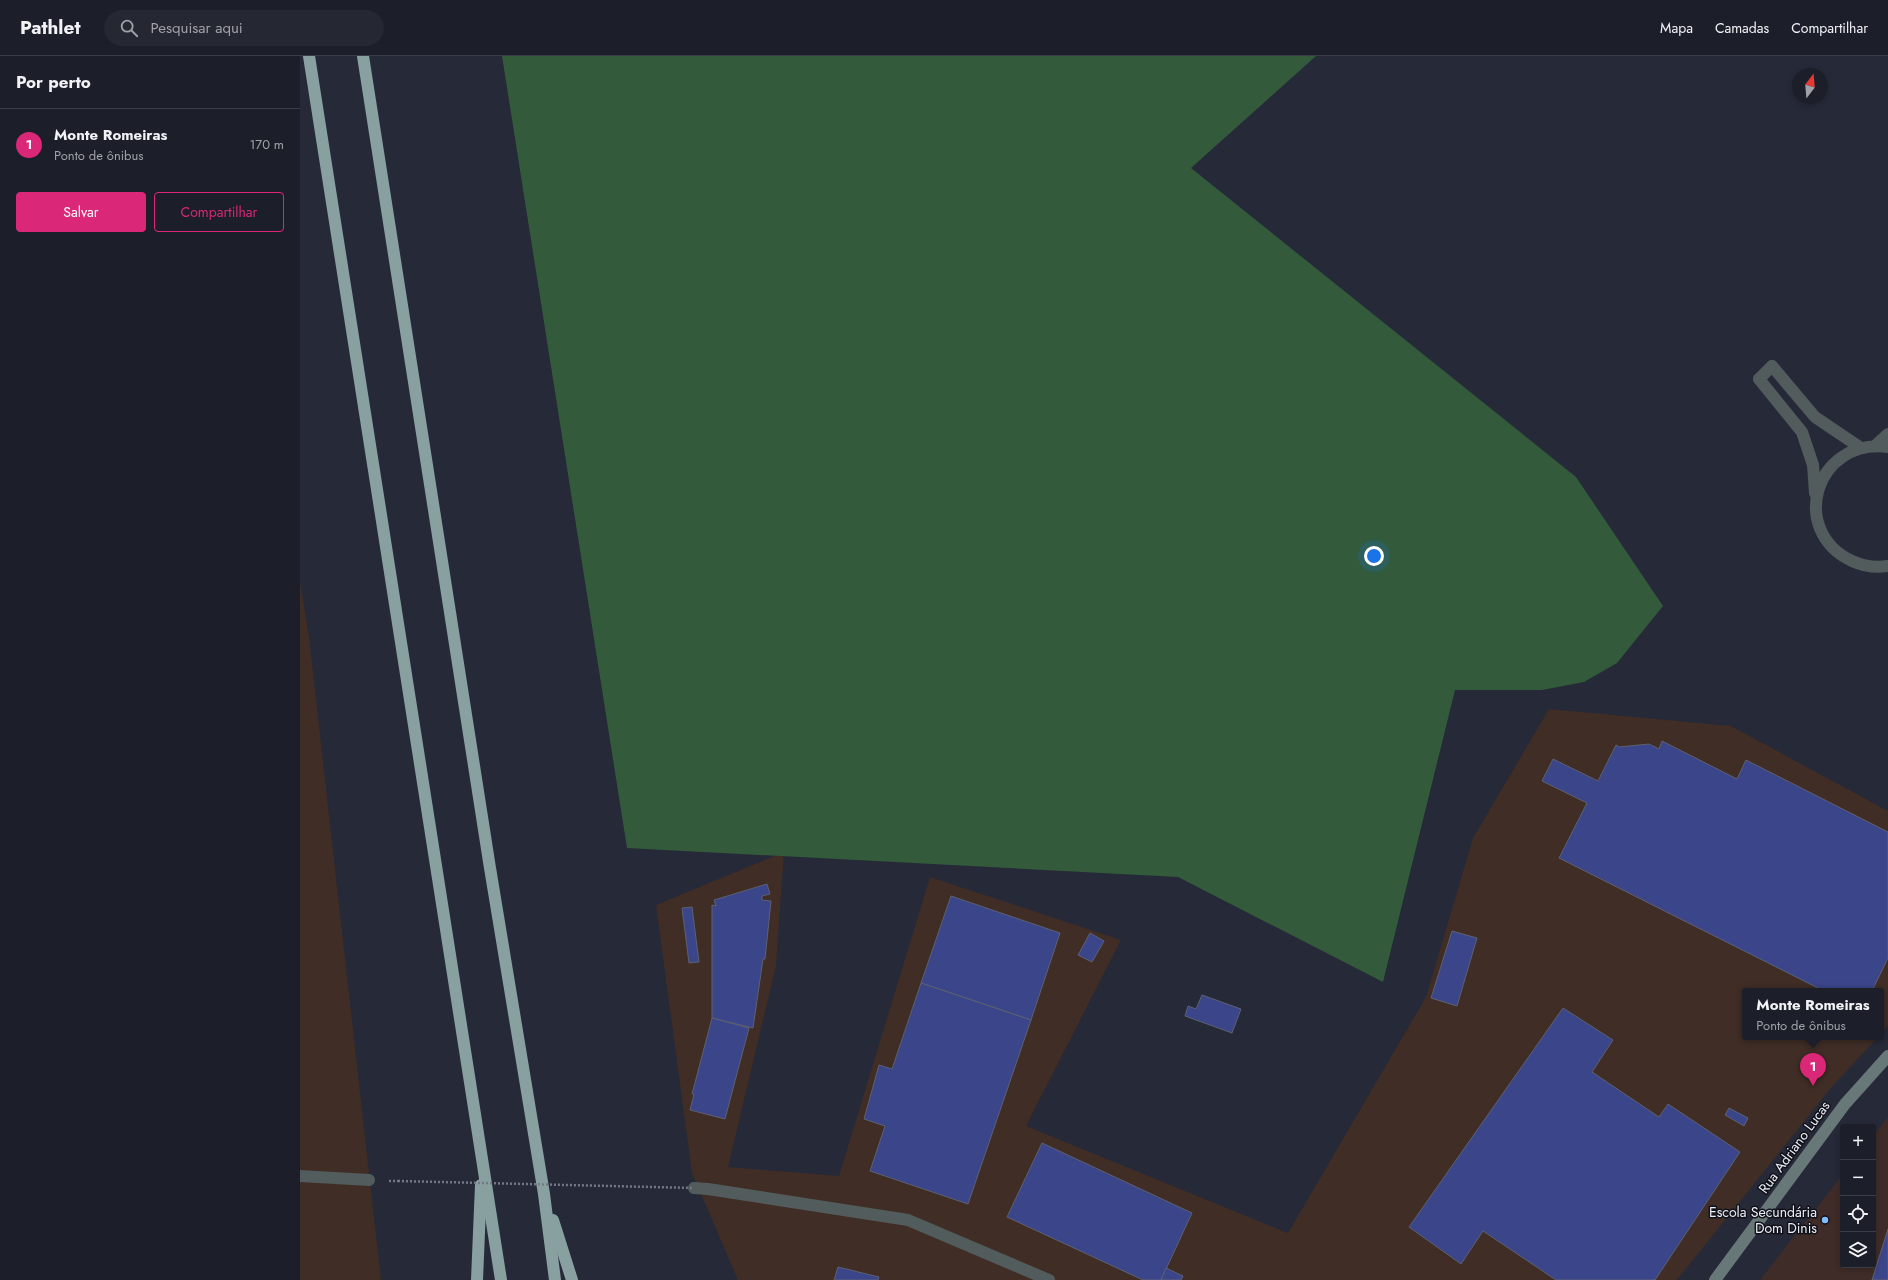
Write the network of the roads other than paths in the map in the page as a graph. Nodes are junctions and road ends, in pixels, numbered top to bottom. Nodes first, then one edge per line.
1 (309, 56) edge
2 (363, 56) edge
3 (1888, 434) edge
4 (1874, 446) junction
5 (1888, 447) edge
6 (1861, 448) junction
7 (1816, 502) junction
8 (1886, 567) edge
9 (1888, 1056) edge
10 (482, 1158) junction
11 (300, 1176) edge
12 (369, 1180) dead end
13 (694, 1188) road end
14 (544, 1194) junction
15 (477, 1280) edge
16 (501, 1280) edge
17 (554, 1280) edge
18 (572, 1280) edge
19 (1049, 1280) edge
20 (1715, 1280) edge

1 - 10 highway
2 - 14 highway
3 - 4 street
4 - 5 street
4 - 6 street
6 - 7 street
6 - 7 street
7 - 8 street
9 - 20 street, Rua Adriano Lucas
10 - 15 highway
10 - 16 highway
11 - 12 street
13 - 19 street
14 - 17 highway
14 - 18 highway

